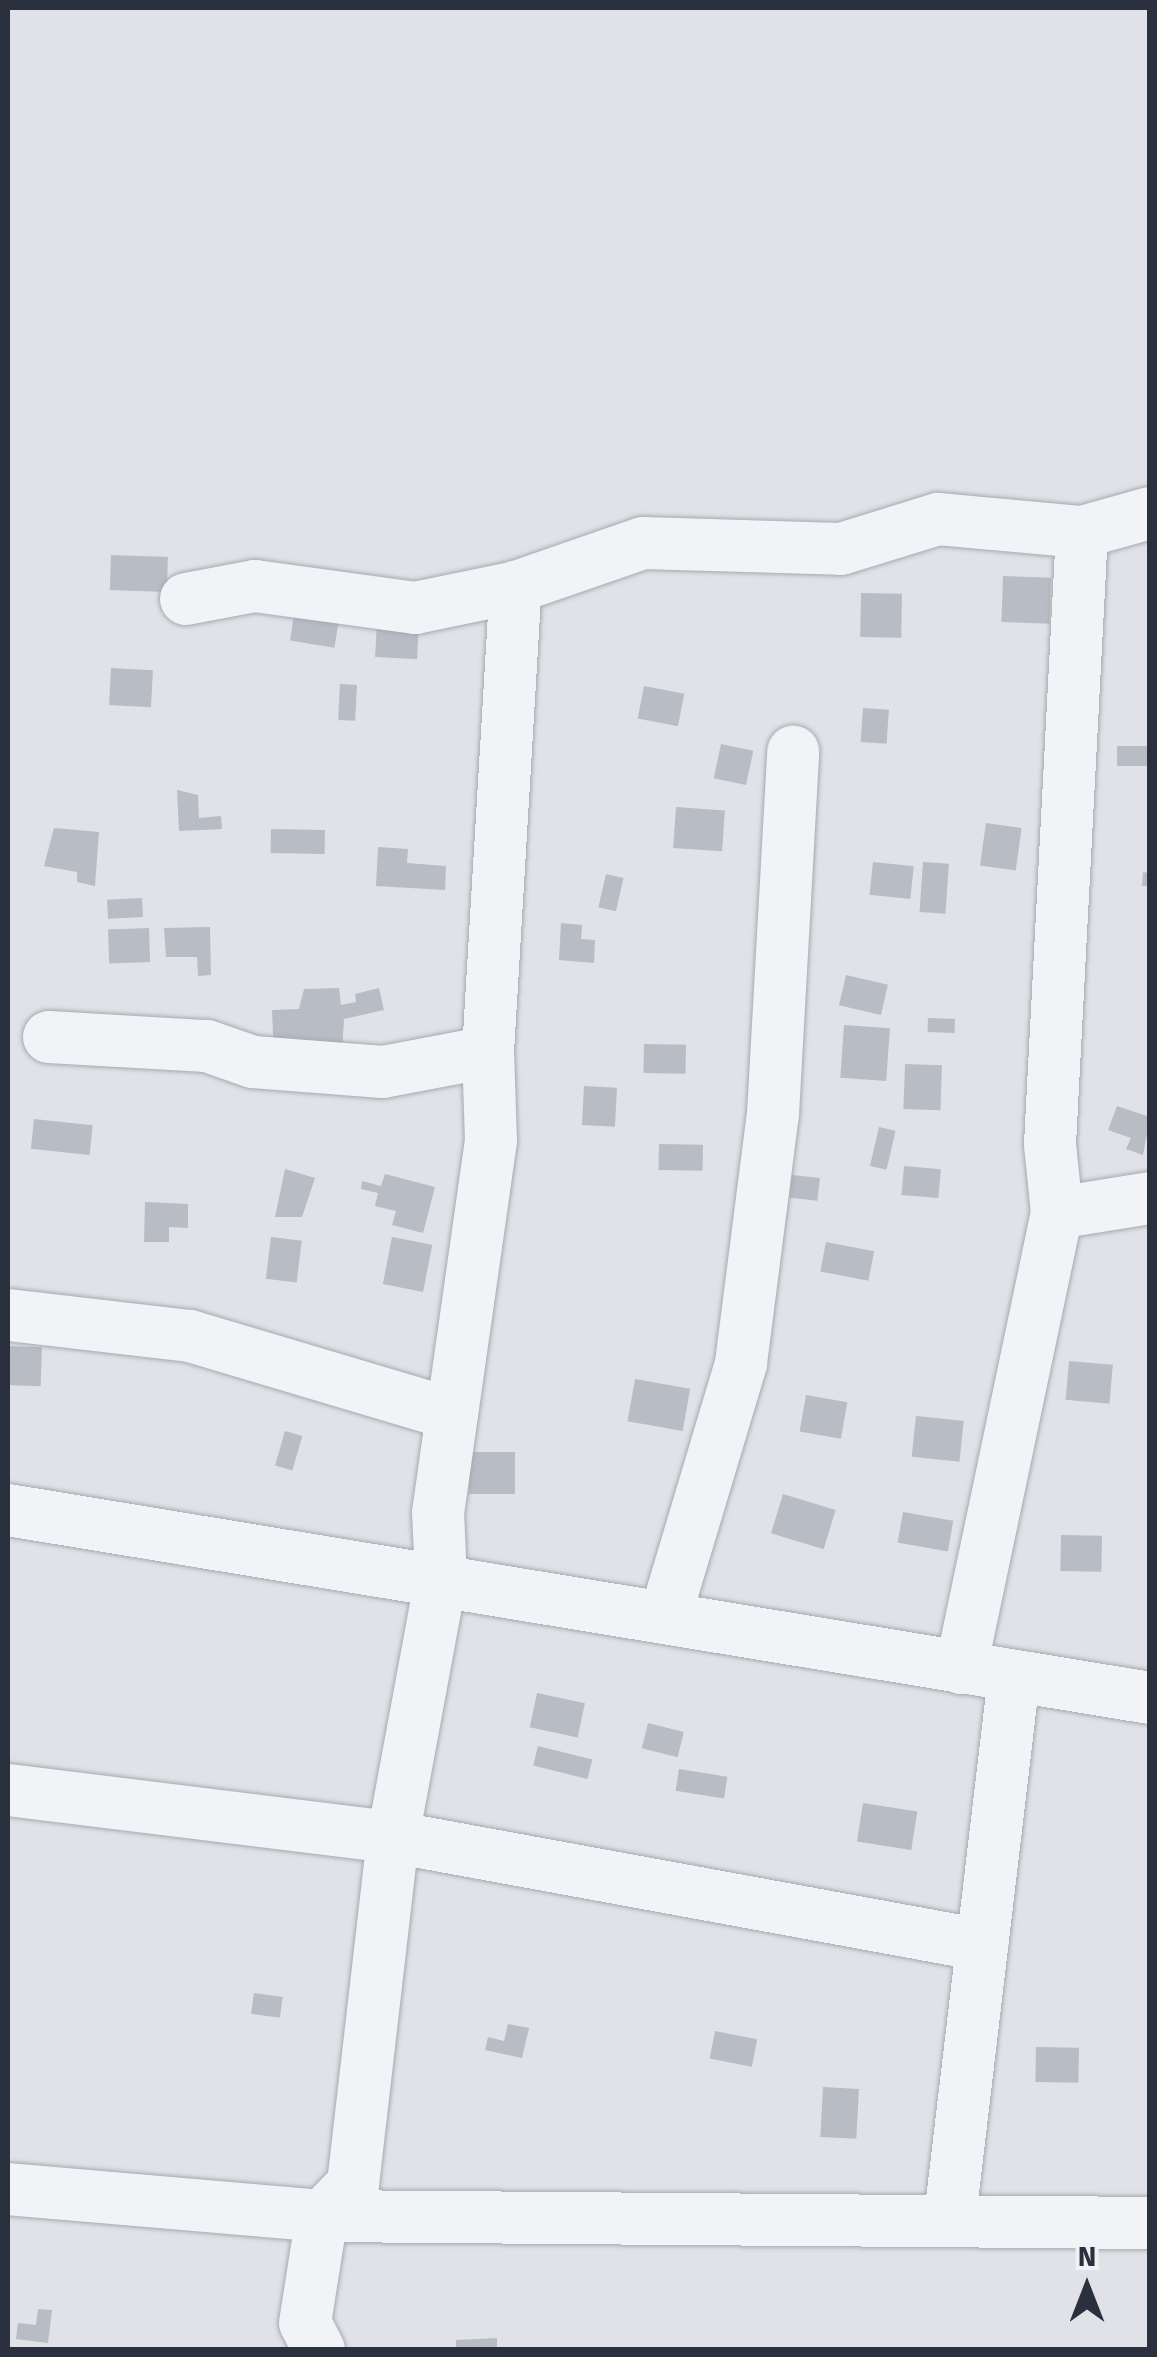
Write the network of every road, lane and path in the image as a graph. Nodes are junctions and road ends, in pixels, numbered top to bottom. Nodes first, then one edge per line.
1 (1150, 514) edge
2 (1082, 532) junction
3 (516, 587) junction
4 (186, 599) dead end
5 (793, 752) dead end
6 (48, 1037) dead end
7 (488, 1052) junction
8 (1150, 1198) edge
9 (1057, 1213) junction
10 (8, 1315) edge
11 (452, 1414) junction
12 (8, 1510) edge
13 (441, 1578) junction
14 (665, 1616) junction
15 (962, 1668) junction
16 (1014, 1677) junction
17 (1150, 1698) edge
18 (8, 1790) edge
19 (393, 1837) junction
20 (982, 1945) junction
21 (8, 2189) edge
22 (322, 2216) junction
23 (950, 2216) junction
24 (1150, 2223) edge
25 (319, 2350) edge

1 - 2 street
2 - 3 street
2 - 9 street
3 - 4 street
3 - 7 street
5 - 14 street
6 - 7 street
7 - 11 street
8 - 9 street
9 - 15 street
10 - 11 street
11 - 13 street
12 - 13 street
13 - 14 street
13 - 19 street
14 - 15 street
15 - 16 street
16 - 17 street
16 - 20 street
18 - 19 street
19 - 20 street
19 - 22 street
20 - 23 street
21 - 22 street
22 - 23 street
22 - 25 street
23 - 24 street

